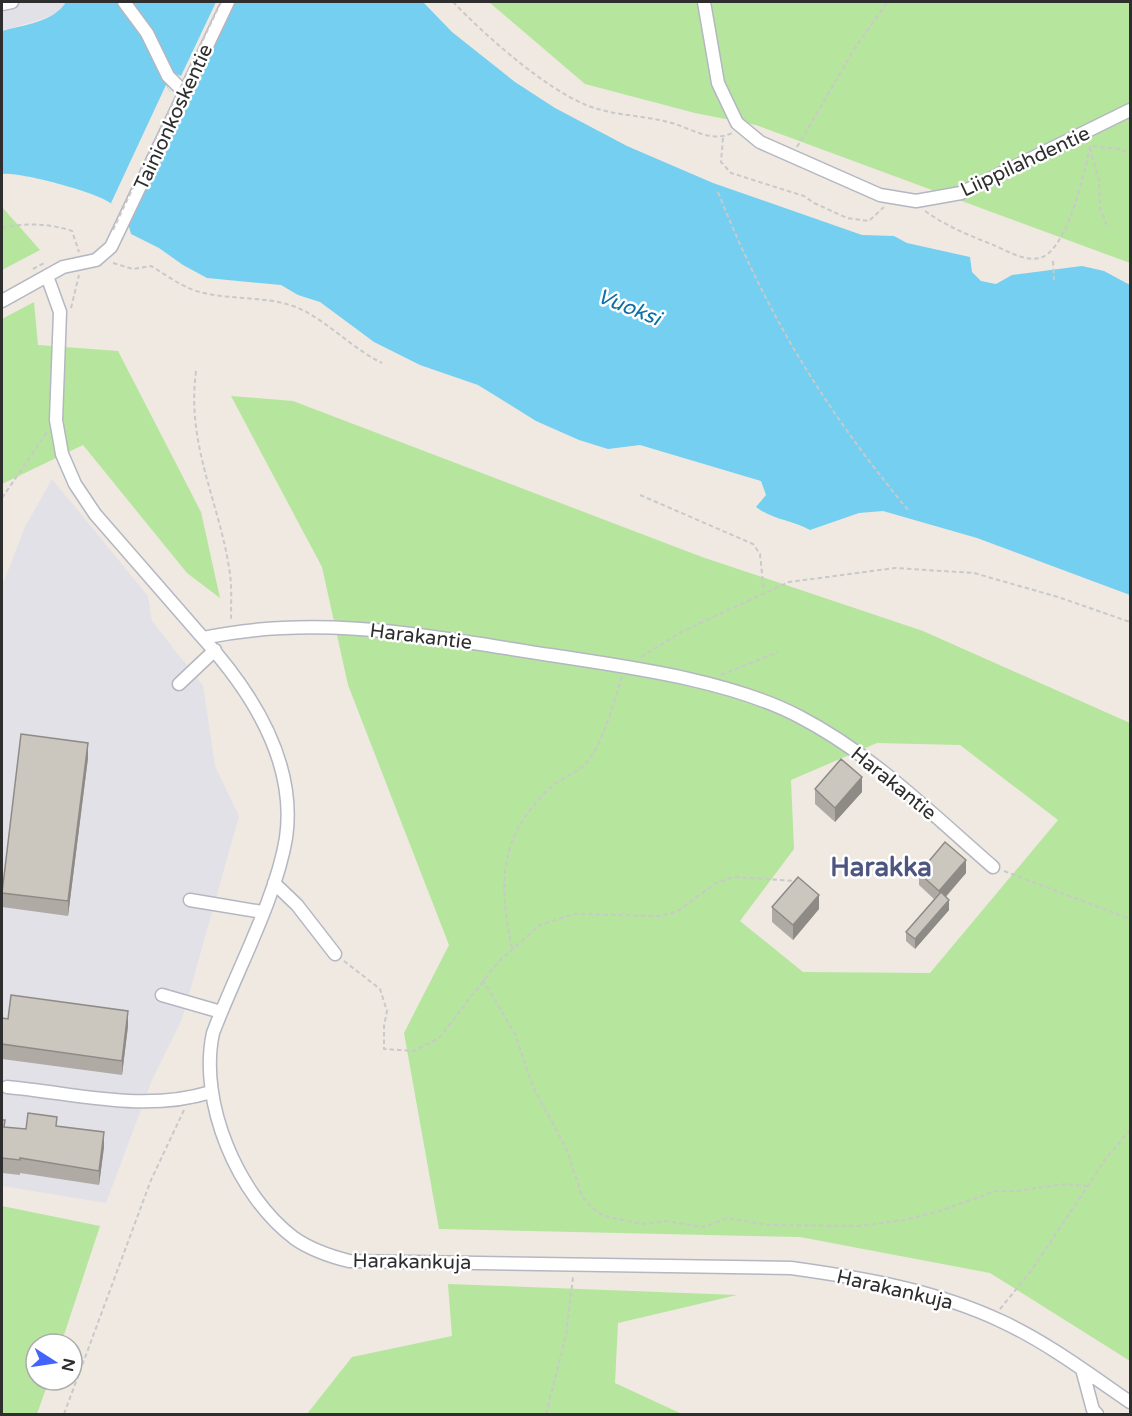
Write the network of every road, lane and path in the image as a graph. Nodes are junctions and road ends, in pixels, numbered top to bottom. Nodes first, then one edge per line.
1 (12, 2) edge
2 (124, 2) edge
3 (221, 2) edge
4 (228, 2) edge
5 (453, 2) edge
6 (704, 2) edge
7 (887, 2) edge
8 (2, 4) edge
9 (185, 93) junction
10 (1130, 109) edge
11 (743, 128) junction
12 (1084, 134) junction
13 (723, 138) junction
14 (1090, 146) junction
15 (1131, 154) edge
16 (790, 156) junction
17 (718, 192) dead end
18 (890, 197) junction
19 (916, 201) junction
20 (2, 228) edge
21 (1108, 228) dead end
22 (116, 231) junction
23 (104, 255) junction
24 (79, 258) junction
25 (1053, 261) dead end
26 (47, 276) junction
27 (1054, 280) dead end
28 (2, 300) edge
29 (70, 313) dead end
30 (382, 363) dead end
31 (196, 371) dead end
32 (56, 420) junction
33 (640, 495) dead end
34 (2, 498) edge
35 (908, 510) dead end
36 (764, 592) junction
37 (1131, 622) edge
38 (231, 632) junction
39 (203, 638) junction
40 (215, 650) junction
41 (778, 652) dead end
42 (626, 667) junction
43 (179, 684) dead end
44 (702, 684) junction
45 (993, 867) joint
46 (796, 881) edge
47 (274, 883) junction
48 (190, 900) dead end
49 (262, 912) junction
50 (1131, 919) edge
51 (512, 948) junction
52 (334, 954) joint
53 (483, 980) junction
54 (162, 995) dead end
55 (221, 1012) junction
56 (7, 1087) dead end
57 (211, 1092) junction
58 (189, 1099) junction
59 (1131, 1130) edge
60 (1087, 1186) junction
61 (574, 1265) junction
62 (993, 1318) junction
63 (1082, 1369) junction
64 (1131, 1402) edge
65 (64, 1414) edge
66 (546, 1414) edge
67 (1097, 1414) edge

1 - 8 street
2 - 9 street
3 - 22 path, bridge
4 - 9 street, Tainionkoskentie
5 - 13 path
6 - 11 street, Liippilahdentie
7 - 16 path
9 - 22 street, Tainionkoskentie
10 - 12 street, Liippilahdentie
11 - 13 path
11 - 16 street, Liippilahdentie
12 - 14 path
12 - 19 street, Liippilahdentie
13 - 18 path
14 - 15 path
14 - 19 path
14 - 21 path
16 - 18 street, Liippilahdentie
17 - 35 path
18 - 19 street, Liippilahdentie
20 - 24 path
22 - 23 street, Tainionkoskentie
23 - 24 street
23 - 30 path
24 - 26 street
24 - 29 path
25 - 27 path
26 - 28 street
26 - 32 street
31 - 38 path
32 - 34 path
32 - 39 street
33 - 36 path
36 - 37 path
36 - 42 path
38 - 39 street, Harakantie
38 - 42 street, Harakantie
39 - 40 street, Harakankuja
40 - 43 street
40 - 47 street, Harakankuja
41 - 44 path
42 - 44 street, Harakantie
42 - 51 path
44 - 45 street, Harakantie
45 - 50 path
46 - 51 path
47 - 49 street, Harakankuja
47 - 52 street
48 - 49 street
49 - 55 street, Harakankuja
51 - 53 path
52 - 53 path
53 - 60 path
54 - 55 street
55 - 57 street, Harakankuja
56 - 58 street
57 - 58 street
57 - 61 street, Harakankuja
58 - 65 path
59 - 60 path
60 - 62 path
61 - 62 street, Harakankuja
61 - 66 path
62 - 63 street, Harakankuja
63 - 64 street, Harakankuja
63 - 67 street

